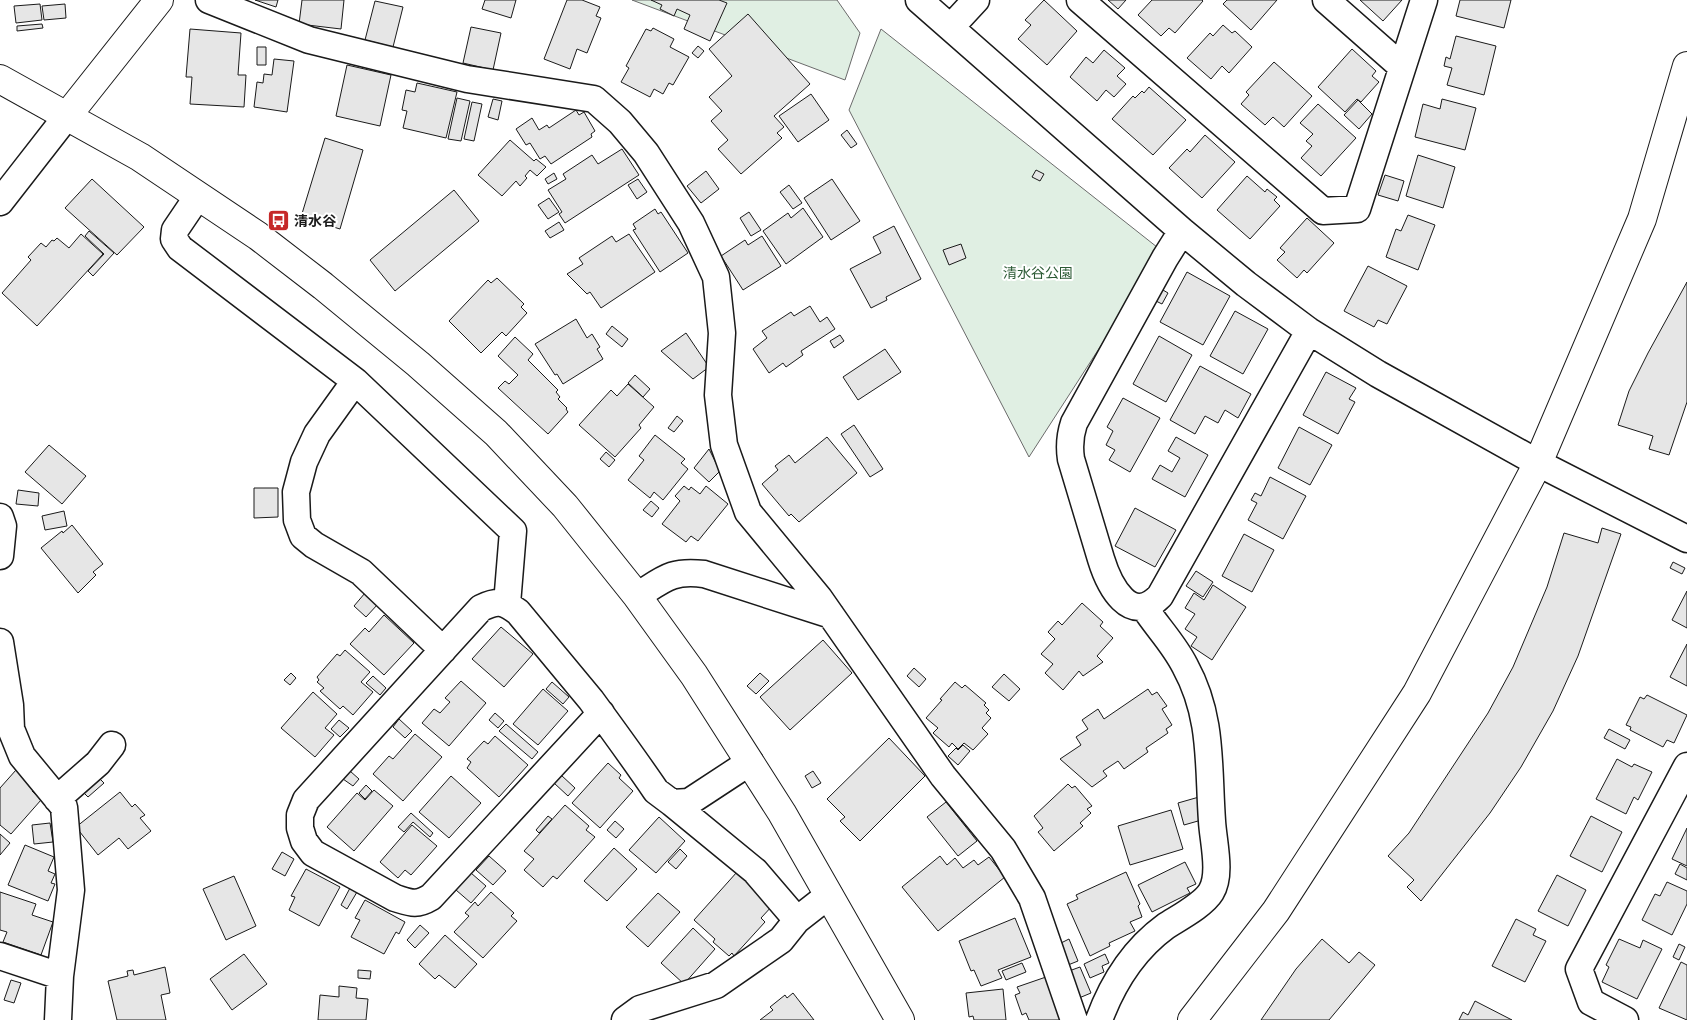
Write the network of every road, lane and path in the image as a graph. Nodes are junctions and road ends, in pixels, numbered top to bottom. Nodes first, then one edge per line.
1 (159, 0) edge
2 (209, 0) edge
3 (919, 0) edge
4 (976, 0) edge
5 (1080, 0) edge
6 (1326, 0) edge
7 (1424, 0) edge
8 (951, 27) junction
9 (1687, 66) edge
10 (1402, 67) junction
11 (0, 79) edge
12 (67, 116) junction
13 (198, 196) junction
14 (0, 202) edge
15 (1182, 231) junction
16 (1309, 331) junction
17 (354, 381) junction
18 (1538, 463) junction
19 (0, 517) edge
20 (1687, 539) edge
21 (0, 556) edge
22 (637, 596) junction
23 (507, 604) junction
24 (1144, 607) junction
25 (830, 615) junction
26 (0, 642) edge
27 (443, 650) junction
28 (5, 703) edge
29 (601, 713) junction
30 (112, 745) dead end
31 (750, 762) junction
32 (1687, 766) edge
33 (57, 799) junction
34 (672, 802) junction
35 (829, 894) junction
36 (797, 920) junction
37 (0, 956) edge
38 (60, 976) junction
39 (58, 1020) edge
40 (625, 1020) edge
41 (900, 1020) edge
42 (1074, 1020) edge
43 (1100, 1020) edge
44 (1192, 1020) edge
45 (1625, 1020) edge

1 - 12 street
2 - 25 street
3 - 8 street
4 - 8 street
5 - 10 street
6 - 10 street
7 - 10 street
8 - 15 street
9 - 18 street
11 - 12 street
12 - 13 street
12 - 14 street
13 - 17 street
13 - 22 street
15 - 16 street
15 - 24 street
16 - 18 street
16 - 24 street
17 - 23 street
17 - 27 street
18 - 20 street
18 - 44 street
19 - 21 street
22 - 25 street
22 - 31 street
23 - 27 street
23 - 29 street
24 - 43 street
25 - 42 street
26 - 28 street
27 - 29 street
28 - 33 street
29 - 34 street
30 - 33 street
31 - 34 street
31 - 35 street
32 - 45 street
33 - 38 street
34 - 36 street
35 - 36 street
35 - 41 street
36 - 40 street
37 - 38 street
38 - 39 street

